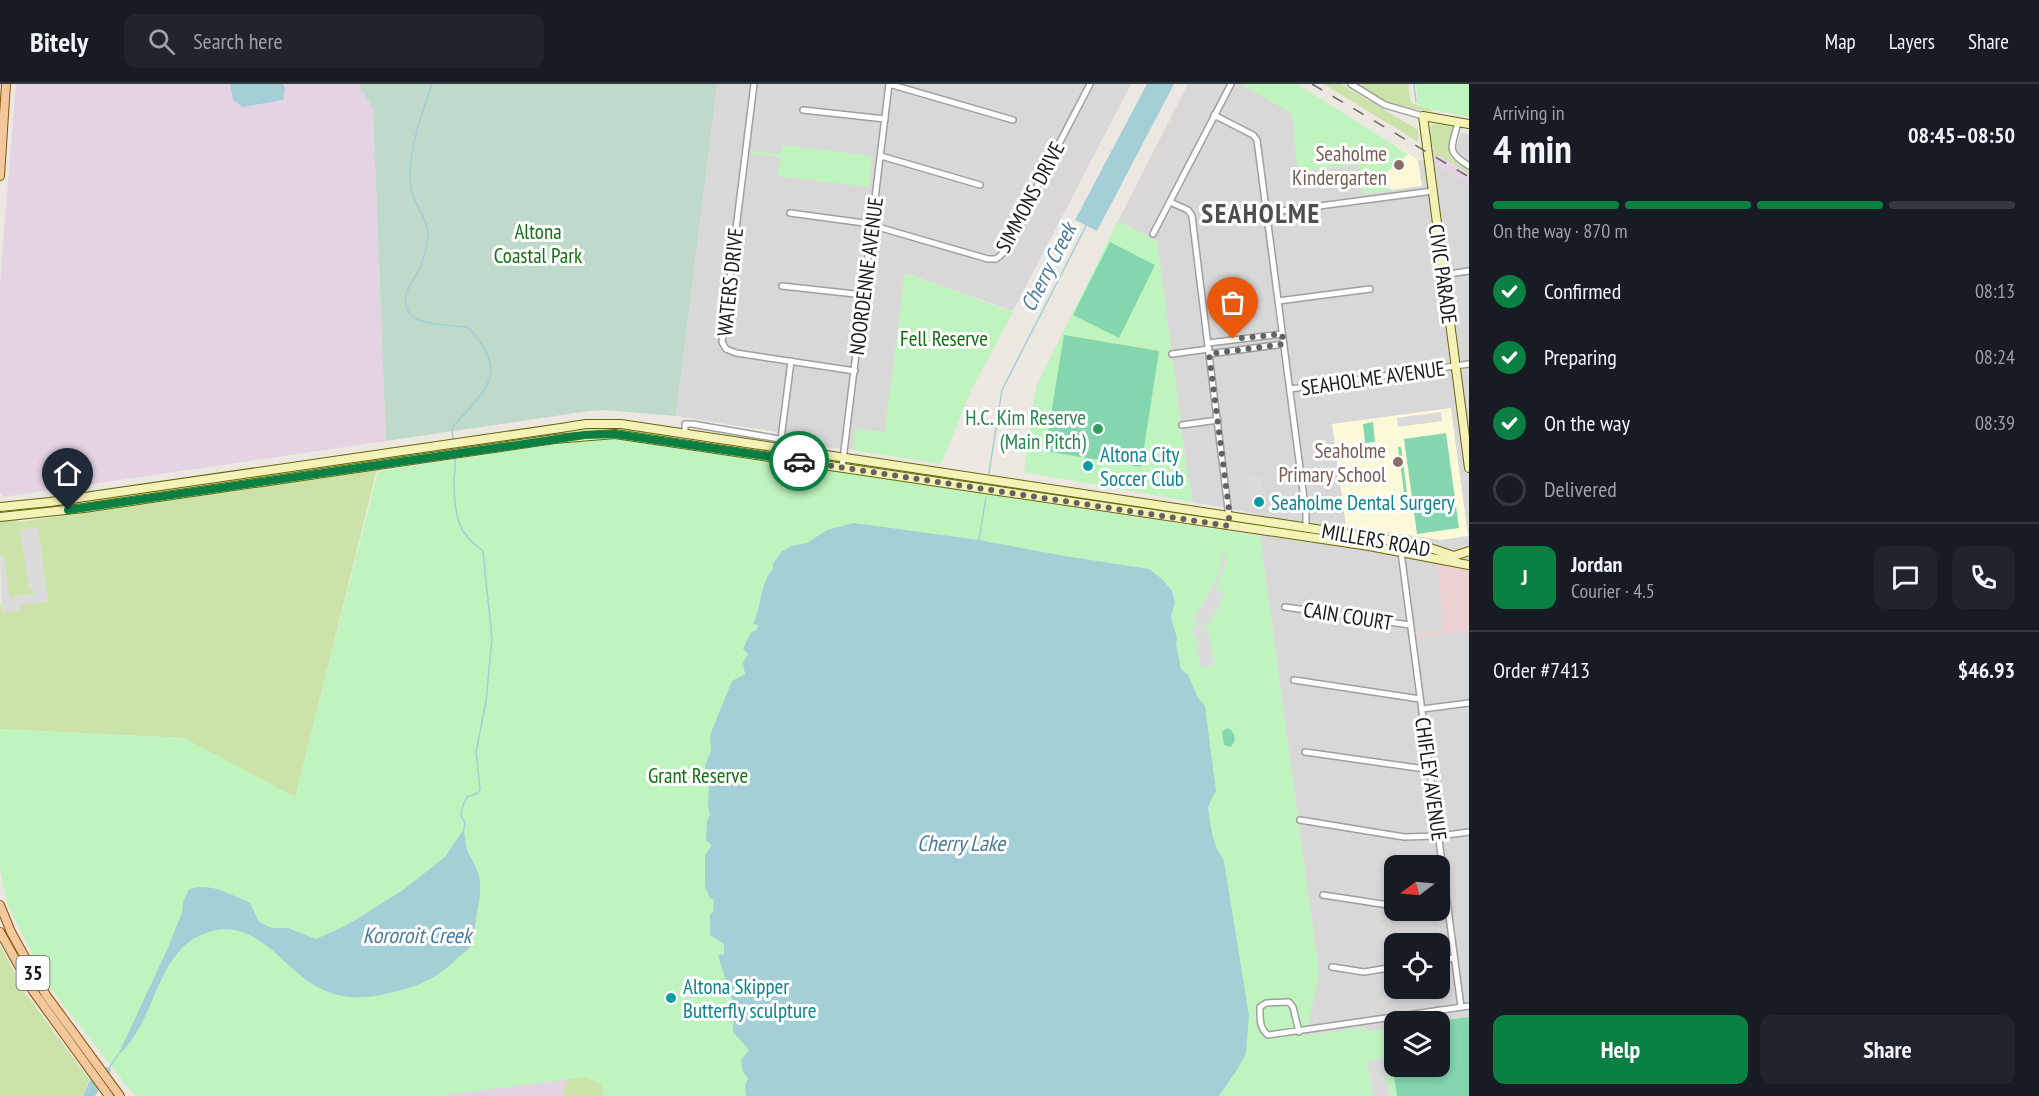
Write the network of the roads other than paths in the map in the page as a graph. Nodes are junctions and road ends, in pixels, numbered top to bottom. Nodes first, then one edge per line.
1 (6, 84) edge
2 (754, 84) edge
3 (890, 84) edge
4 (1090, 84) edge
5 (1231, 84) edge
6 (1350, 84) edge
7 (803, 110) dead end
8 (1214, 115) junction
9 (1423, 116) junction
10 (885, 119) junction
11 (1012, 120) dead end
12 (1458, 122) junction
13 (1469, 124) edge
14 (880, 156) junction
15 (1469, 166) edge
16 (0, 176) edge
17 (980, 185) dead end
18 (1433, 191) junction
19 (1170, 202) junction
20 (790, 213) dead end
21 (1266, 213) junction
22 (872, 225) junction
23 (1153, 234) dead end
24 (1469, 271) edge
25 (1442, 275) junction
26 (783, 286) dead end
27 (1370, 289) dead end
28 (864, 295) junction
29 (1278, 301) junction
30 (1282, 334) junction
31 (1284, 344) junction
32 (1209, 348) junction
33 (1172, 354) dead end
34 (791, 361) junction
35 (1469, 364) edge
36 (1456, 366) junction
37 (855, 370) junction
38 (1290, 389) junction
39 (1218, 420) junction
40 (1182, 425) dead end
41 (685, 433) junction
42 (781, 439) junction
43 (684, 443) junction
44 (806, 452) junction
45 (844, 457) junction
46 (1468, 457) edge
47 (842, 468) junction
48 (1469, 468) edge
49 (0, 507) edge
50 (1229, 516) junction
51 (0, 517) edge
52 (1229, 526) junction
53 (1306, 528) junction
54 (1401, 552) junction
55 (1469, 552) edge
56 (1469, 563) edge
57 (1285, 607) dead end
58 (1410, 626) junction
59 (1294, 680) dead end
60 (1420, 699) junction
61 (1469, 702) edge
62 (1422, 709) junction
63 (1305, 752) dead end
64 (1429, 768) junction
65 (1300, 820) dead end
66 (1469, 832) edge
67 (1439, 836) junction
68 (1441, 855) edge
69 (1323, 895) dead end
70 (1384, 904) edge
71 (0, 905) edge
72 (1449, 921) edge
73 (0, 932) edge
74 (1454, 958) junction
75 (1450, 959) edge
76 (1332, 967) dead end
77 (1384, 969) edge
78 (1469, 1006) edge
79 (1461, 1007) junction
80 (1299, 1032) junction
81 (120, 1095) edge
82 (109, 1096) edge

1 - 16 main road
2 - 34 street, WATERS DRIVE
3 - 10 street, NOORDENNE AVENUE
3 - 11 street
4 - 22 street, SIMMONS DRIVE
5 - 8 street
6 - 9 street
7 - 10 street
8 - 19 street
8 - 21 street
9 - 12 main road
9 - 18 main road, CIVIC PARADE
10 - 14 street, NOORDENNE AVENUE
12 - 13 main road
12 - 15 street
14 - 17 street
14 - 22 street, NOORDENNE AVENUE
18 - 21 street
18 - 25 main road, CIVIC PARADE
19 - 23 street
19 - 32 street
20 - 22 street, SIMMONS DRIVE
21 - 29 street
22 - 28 street, NOORDENNE AVENUE
24 - 25 street
25 - 36 main road, CIVIC PARADE
26 - 28 street
27 - 29 street
28 - 37 street, NOORDENNE AVENUE
29 - 30 street
30 - 31 street
30 - 32 street
31 - 32 street
31 - 38 street
32 - 33 street
32 - 39 street
34 - 37 street, WATERS DRIVE
34 - 42 street
35 - 36 street, SEAHOLME AVENUE
36 - 38 street, SEAHOLME AVENUE
36 - 46 main road, CIVIC PARADE
37 - 45 street, NOORDENNE AVENUE
38 - 53 street
39 - 40 street
39 - 50 street
41 - 42 street
41 - 43 main road
41 - 44 main road, MILLERS ROAD
41 - 49 main road, MILLERS ROAD
42 - 44 street
43 - 47 main road, MILLERS ROAD
43 - 51 main road, MILLERS ROAD
44 - 45 main road, MILLERS ROAD
45 - 47 street, NOORDENNE AVENUE
45 - 50 main road, MILLERS ROAD
46 - 48 main road, CIVIC PARADE
47 - 52 main road, MILLERS ROAD
50 - 52 street
50 - 53 main road, MILLERS ROAD
52 - 54 main road, MILLERS ROAD
53 - 55 main road, MILLERS ROAD
54 - 56 main road, MILLERS ROAD
54 - 58 street, CHIFLEY AVENUE
55 - 56 main road
57 - 58 street, CAIN COURT
58 - 60 street, CHIFLEY AVENUE
59 - 60 street
60 - 62 street, CHIFLEY AVENUE
61 - 62 street
62 - 64 street, CHIFLEY AVENUE
63 - 64 street
64 - 67 street, CHIFLEY AVENUE
65 - 67 street
66 - 67 street
67 - 68 street, CHIFLEY AVENUE
69 - 70 street
71 - 81 main road, 35
72 - 74 street, CHIFLEY AVENUE
73 - 82 main road, 35
74 - 75 street
74 - 79 street, CHIFLEY AVENUE
76 - 77 street
78 - 79 street
79 - 80 street
80 - 80 street

